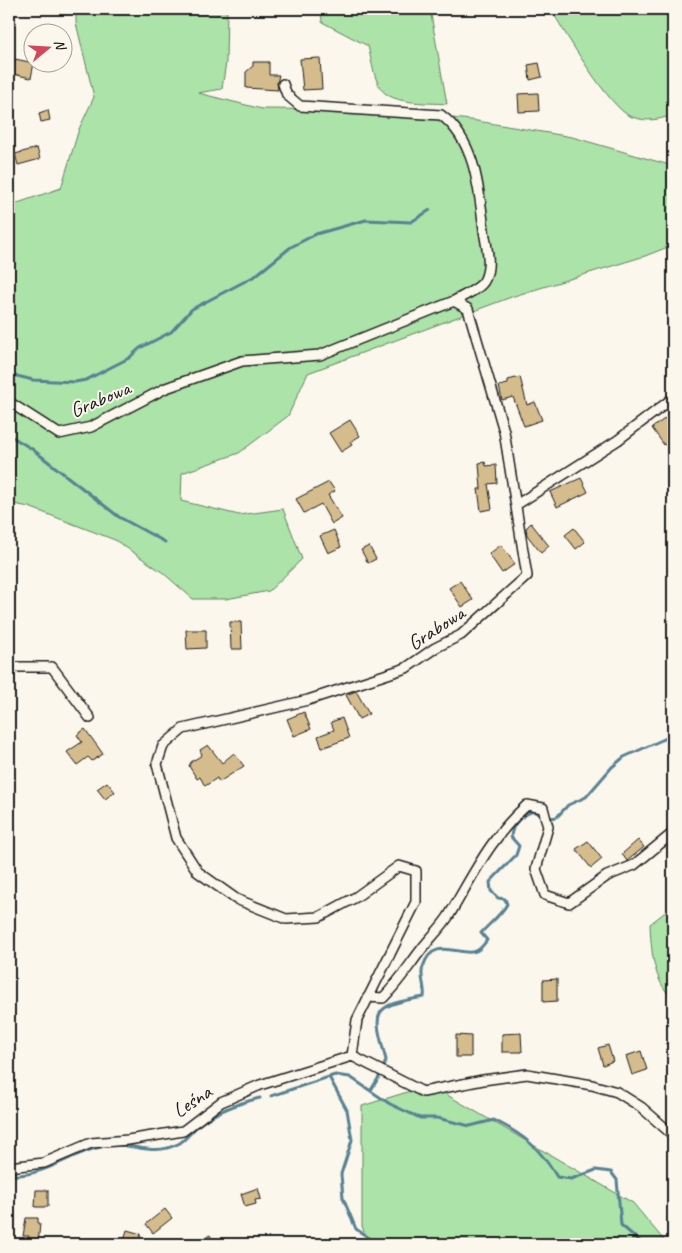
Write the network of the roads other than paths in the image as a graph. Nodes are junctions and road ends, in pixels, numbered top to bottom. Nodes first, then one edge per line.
1 (283, 84) dead end
2 (454, 300) junction
3 (673, 398) edge
4 (9, 402) edge
5 (516, 505) junction
6 (9, 667) edge
7 (90, 718) dead end
8 (673, 833) edge
9 (368, 998) junction
10 (353, 1051) junction
11 (673, 1135) edge
12 (9, 1167) edge

1 - 2 street
2 - 4 street, Grabowa
2 - 5 street, Grabowa
3 - 5 street
5 - 9 street, Grabowa
6 - 7 street
8 - 9 street
9 - 10 street, Grabowa
10 - 11 street
10 - 12 street, Leśna

